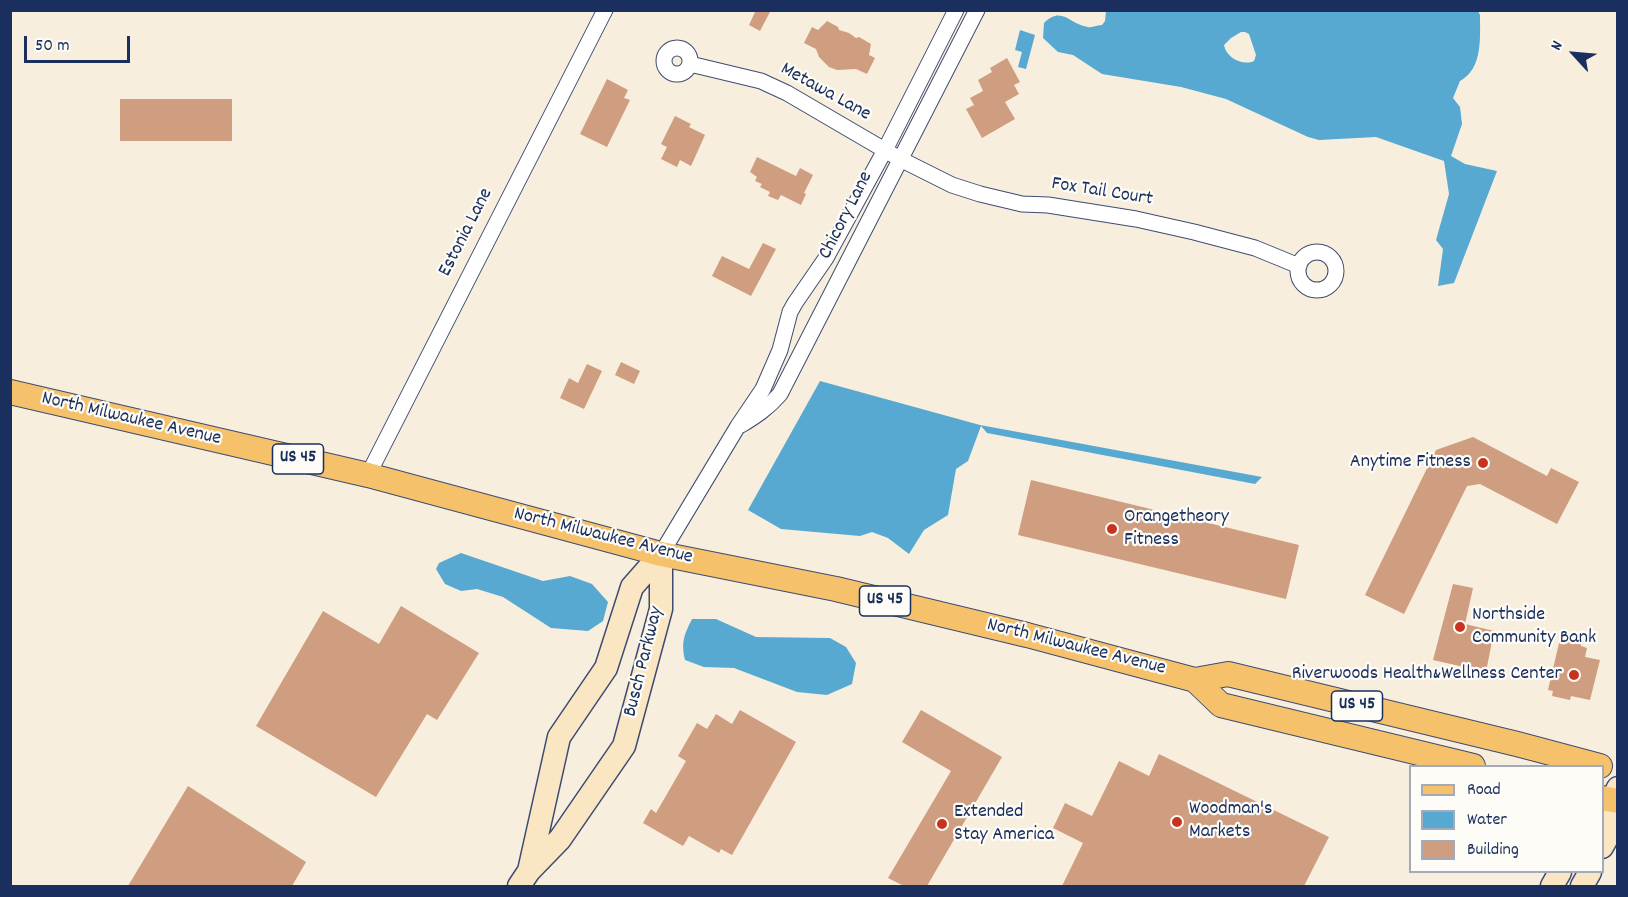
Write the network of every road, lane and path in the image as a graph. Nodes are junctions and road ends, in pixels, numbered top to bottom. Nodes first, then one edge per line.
1 (605, 10) edge
2 (956, 10) edge
3 (977, 10) edge
4 (690, 64) dead end
5 (885, 150) junction
6 (900, 159) junction
7 (1299, 266) dead end
8 (787, 326) junction
9 (809, 338) junction
10 (10, 392) edge
11 (738, 426) junction
12 (368, 475) junction
13 (661, 554) junction
14 (1196, 680) junction
15 (1469, 765) edge
16 (1594, 765) edge
17 (1610, 799) edge
18 (1604, 843) edge
19 (524, 879) edge

1 - 12 street, Estonia Lane
2 - 5 street, Chicory Lane
3 - 6 street, Chicory Lane
4 - 5 street, Metawa Lane
5 - 6 street, Metawa Lane
5 - 8 street, Chicory Lane
6 - 7 street, Fox Tail Court
6 - 9 street, Chicory Lane
8 - 9 street
8 - 11 street, Chicory Lane
9 - 11 street, Chicory Lane
10 - 12 main road, North Milwaukee Avenue / US 45
11 - 13 street, Chicory Lane
12 - 13 main road, North Milwaukee Avenue / US 45
13 - 14 main road, North Milwaukee Avenue / US 45
13 - 19 street, Busch Parkway
13 - 19 street, Busch Parkway
14 - 15 main road, US 45
14 - 16 main road, North Milwaukee Avenue / US 45
17 - 18 street

